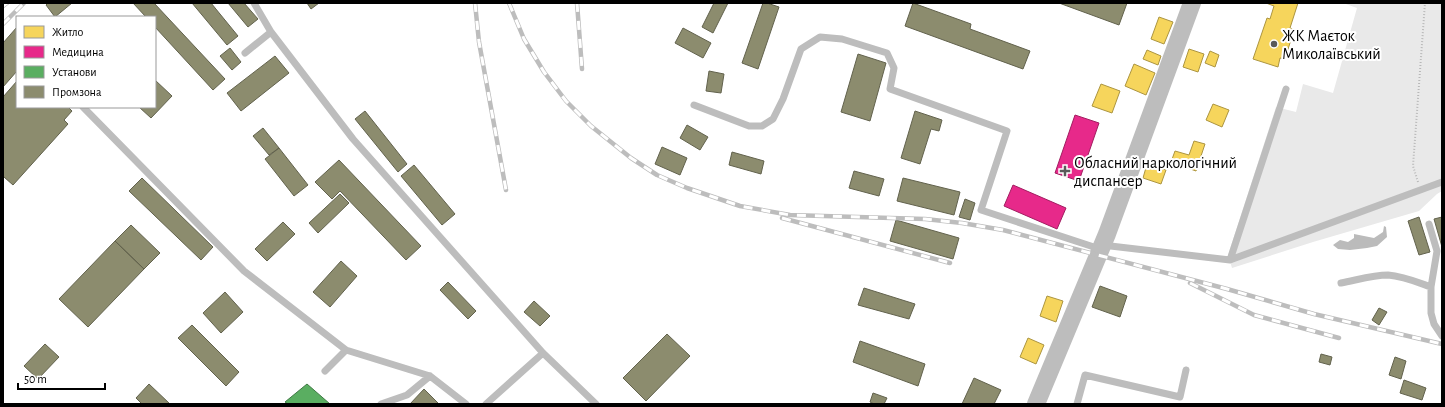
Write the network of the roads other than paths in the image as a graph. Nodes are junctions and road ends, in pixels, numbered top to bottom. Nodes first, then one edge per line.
1 (254, 3) edge
2 (1192, 3) edge
3 (271, 32) junction
4 (245, 53) dead end
5 (1286, 88) dead end
6 (694, 105) dead end
7 (84, 108) edge
8 (1442, 182) edge
9 (1429, 224) dead end
10 (1101, 247) junction
11 (1230, 260) junction
12 (1342, 284) dead end
13 (1431, 287) junction
14 (1442, 336) edge
15 (346, 350) junction
16 (543, 353) junction
17 (1186, 370) dead end
18 (325, 371) dead end
19 (430, 376) junction
20 (381, 404) edge
21 (466, 404) edge
22 (486, 404) edge
23 (596, 404) edge
24 (1036, 404) edge
25 (1076, 404) edge

1 - 3 lane
2 - 10 street
3 - 4 lane
3 - 16 lane
5 - 11 lane
6 - 10 lane
7 - 15 lane
8 - 11 lane
9 - 13 lane
10 - 11 lane
10 - 24 street
12 - 13 lane
13 - 14 lane
15 - 18 lane
15 - 19 lane
16 - 22 lane
16 - 23 lane
17 - 25 lane
19 - 20 lane
19 - 21 lane

